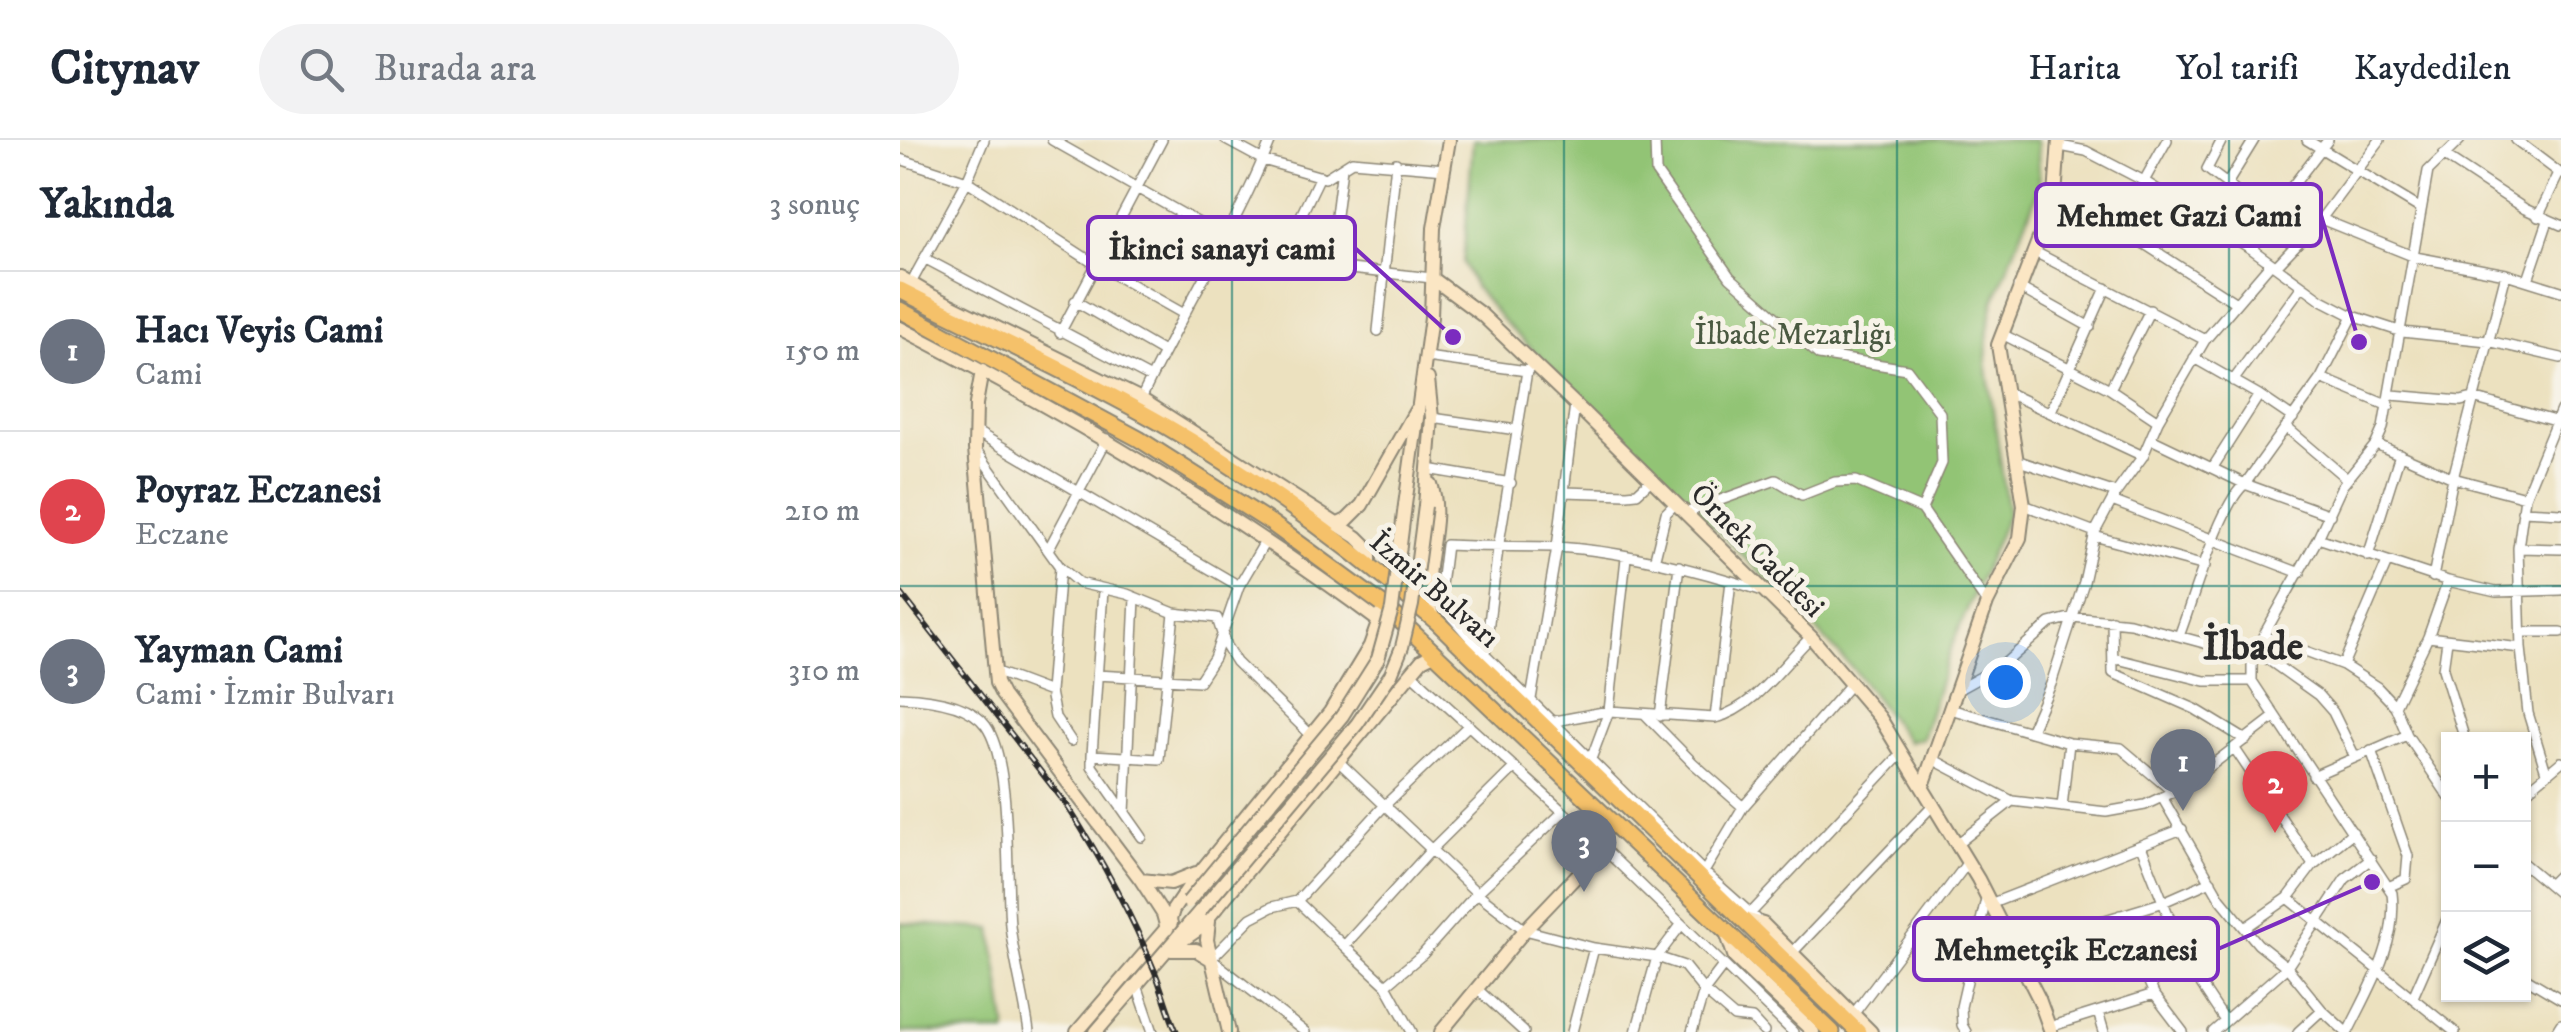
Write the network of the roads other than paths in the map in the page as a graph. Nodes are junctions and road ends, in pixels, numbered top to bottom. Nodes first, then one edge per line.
1 (984, 140) edge
2 (1052, 140) edge
3 (1082, 140) edge
4 (1162, 140) edge
5 (1226, 140) edge
6 (1271, 140) edge
7 (1449, 140) edge
8 (1655, 140) edge
9 (2090, 140) edge
10 (2167, 140) edge
11 (2222, 140) edge
12 (2254, 140) edge
13 (2308, 140) edge
14 (2328, 140) edge
15 (2380, 140) edge
16 (2460, 140) edge
17 (2516, 140) edge
18 (2059, 143) edge
19 (2320, 150) junction
20 (2086, 151) junction
21 (1075, 154) junction
22 (2443, 154) junction
23 (900, 159) edge
24 (1263, 160) junction
25 (1396, 163) junction
26 (1342, 168) junction
27 (1445, 170) junction
28 (2358, 170) junction
29 (2560, 174) edge
30 (1320, 176) junction
31 (967, 181) junction
32 (2144, 181) junction
33 (2227, 184) junction
34 (1136, 190) junction
35 (2056, 197) junction
36 (2422, 209) junction
37 (2267, 218) junction
38 (2321, 218) junction
39 (2543, 219) junction
40 (2561, 225) edge
41 (1116, 226) junction
42 (1226, 239) junction
43 (2253, 250) junction
44 (2033, 251) junction
45 (2415, 257) junction
46 (924, 258) junction
47 (1096, 264) junction
48 (2274, 264) junction
49 (1334, 267) junction
50 (1386, 274) junction
51 (2506, 274) junction
52 (1206, 275) junction
53 (1432, 278) junction
54 (2528, 280) junction
55 (904, 283) edge
56 (2302, 286) junction
57 (2018, 287) junction
58 (2106, 288) junction
59 (2561, 291) edge
60 (928, 294) junction
61 (1075, 302) junction
62 (2236, 303) junction
63 (900, 310) edge
64 (2150, 310) junction
65 (1184, 314) junction
66 (2353, 316) junction
67 (2090, 327) junction
68 (900, 328) edge
69 (1378, 332) dead end
70 (2402, 332) junction
71 (1060, 333) junction
72 (2002, 334) junction
73 (2205, 340) junction
74 (2488, 341) junction
75 (1005, 344) junction
76 (1163, 352) junction
77 (1426, 357) junction
78 (2194, 358) junction
79 (2561, 358) edge
80 (1530, 368) junction
81 (2072, 369) junction
82 (1014, 370) junction
83 (984, 372) junction
84 (1150, 378) junction
85 (2321, 378) junction
86 (2233, 381) junction
87 (2110, 389) junction
88 (2006, 392) junction
89 (2258, 394) junction
90 (1141, 398) junction
91 (2473, 398) junction
92 (2390, 400) junction
93 (1419, 403) junction
94 (1575, 404) junction
95 (2561, 410) edge
96 (2052, 411) junction
97 (1432, 418) junction
98 (2158, 421) junction
99 (2559, 422) edge
100 (2289, 423) junction
101 (975, 430) junction
102 (1517, 430) junction
103 (2151, 438) junction
104 (1107, 440) junction
105 (2376, 444) junction
106 (975, 449) junction
107 (2400, 454) junction
108 (2144, 456) junction
109 (2016, 460) junction
110 (2214, 467) junction
111 (1428, 473) junction
112 (2453, 478) junction
113 (2348, 479) junction
114 (1651, 480) junction
115 (1511, 482) junction
116 (2245, 484) junction
117 (1080, 492) junction
118 (1564, 492) junction
119 (2114, 497) junction
120 (2525, 497) junction
121 (2024, 505) junction
122 (1680, 508) junction
123 (1922, 508) junction
124 (2522, 510) junction
125 (2561, 513) edge
126 (2330, 515) junction
127 (1331, 528) junction
128 (2094, 534) junction
129 (2318, 538) junction
130 (1266, 540) junction
131 (2213, 542) junction
132 (1431, 543) junction
133 (1446, 545) junction
134 (1557, 548) junction
135 (2518, 548) junction
136 (1498, 549) junction
137 (2561, 549) edge
138 (1048, 550) junction
139 (2368, 556) junction
140 (1626, 558) junction
141 (1654, 562) junction
142 (2387, 562) junction
143 (1679, 566) junction
144 (2205, 566) junction
145 (1060, 567) junction
146 (2300, 573) junction
147 (2434, 577) junction
148 (1731, 580) junction
149 (2448, 582) junction
150 (1239, 586) junction
151 (1103, 590) junction
152 (2561, 590) edge
153 (1764, 591) junction
154 (2520, 592) junction
155 (1135, 598) junction
156 (1380, 603) junction
157 (1987, 603) junction
158 (1174, 614) junction
159 (2073, 617) junction
160 (1434, 620) junction
161 (2112, 620) junction
162 (1380, 622) junction
163 (1222, 631) junction
164 (2521, 632) junction
165 (2561, 632) edge
166 (2180, 636) junction
167 (2266, 636) junction
168 (1811, 637) junction
169 (2428, 637) junction
170 (2447, 641) junction
171 (2521, 648) junction
172 (2254, 653) junction
173 (1436, 654) junction
174 (1485, 655) junction
175 (2114, 658) junction
176 (2342, 666) junction
177 (994, 671) junction
178 (1412, 674) junction
179 (1098, 675) junction
180 (1133, 677) junction
181 (1165, 678) junction
182 (2252, 681) junction
183 (1851, 684) junction
184 (1958, 690) junction
185 (1050, 692) junction
186 (900, 697) edge
187 (1532, 698) junction
188 (2394, 706) junction
189 (1950, 709) junction
190 (1608, 711) junction
191 (1645, 714) junction
192 (1660, 716) junction
193 (1715, 718) junction
194 (2273, 718) junction
195 (1555, 721) junction
196 (1469, 725) junction
197 (2030, 732) junction
198 (2463, 732) edge
199 (1311, 735) junction
200 (2407, 735) junction
201 (2246, 740) junction
202 (1071, 742) dead end
203 (2069, 743) junction
204 (2235, 750) junction
205 (2371, 750) junction
206 (1902, 752) junction
207 (1092, 756) junction
208 (1129, 757) junction
209 (2355, 757) junction
210 (1591, 759) junction
211 (1934, 760) junction
212 (1340, 762) junction
213 (2561, 762) edge
214 (1515, 767) junction
215 (2546, 772) junction
216 (2313, 776) junction
217 (1923, 786) junction
218 (2441, 786) edge
219 (2531, 786) edge
220 (2167, 795) junction
221 (2012, 801) junction
222 (1934, 804) junction
223 (1385, 805) junction
224 (1743, 807) junction
225 (2062, 807) junction
226 (1564, 812) junction
227 (1125, 813) junction
228 (2182, 829) junction
229 (2353, 832) junction
230 (1142, 837) dead end
231 (1957, 844) junction
232 (2141, 846) junction
233 (1432, 848) junction
234 (1603, 848) junction
235 (2372, 859) junction
236 (1968, 862) junction
237 (2312, 865) junction
238 (1202, 870) junction
239 (2531, 870) edge
240 (1704, 872) junction
241 (2561, 873) edge
242 (1140, 880) junction
243 (2211, 881) junction
244 (2549, 885) junction
245 (2388, 887) junction
246 (1477, 893) junction
247 (2561, 895) edge
248 (2288, 898) junction
249 (1298, 900) junction
250 (1988, 901) junction
251 (2161, 903) junction
252 (1216, 910) junction
253 (2120, 915) junction
254 (1746, 916) junction
255 (2318, 919) junction
256 (1681, 925) junction
257 (2245, 928) junction
258 (1167, 929) junction
259 (1725, 929) junction
260 (1525, 930) junction
261 (2441, 942) edge
262 (1344, 946) junction
263 (1594, 948) junction
264 (2012, 948) junction
265 (2134, 948) junction
266 (1168, 950) junction
267 (1791, 954) junction
268 (1657, 957) junction
269 (1211, 958) junction
270 (1723, 966) junction
271 (2288, 968) junction
272 (2379, 968) junction
273 (2026, 975) junction
274 (2531, 981) edge
275 (1137, 985) junction
276 (1386, 985) junction
277 (1476, 988) junction
278 (1704, 991) junction
279 (2154, 994) junction
280 (2414, 996) junction
281 (2561, 999) edge
282 (2322, 1010) junction
283 (2098, 1012) junction
284 (1851, 1016) junction
285 (1752, 1019) junction
286 (2225, 1022) junction
287 (2561, 1024) edge
288 (1031, 1029) edge
289 (2050, 1029) edge
290 (1077, 1032) edge
291 (1096, 1032) edge
292 (1154, 1032) edge
293 (1229, 1032) edge
294 (1305, 1032) edge
295 (1412, 1032) edge
296 (1440, 1032) edge
297 (1524, 1032) edge
298 (1572, 1032) edge
299 (1636, 1032) edge
300 (1692, 1032) edge
301 (1748, 1032) edge
302 (1764, 1032) edge
303 (1793, 1032) edge
304 (1813, 1032) edge
305 (1832, 1032) edge
306 (1858, 1032) edge
307 (1871, 1032) edge
308 (1966, 1032) edge
309 (2104, 1032) edge
310 (2183, 1032) edge
311 (2213, 1032) edge
312 (2298, 1032) edge
313 (2347, 1032) edge
314 (2455, 1032) edge
315 (2556, 1032) edge

1 - 31 street
2 - 21 street
3 - 21 street
4 - 34 street
5 - 24 street
6 - 24 street
7 - 27 main road
8 - 123 street
9 - 20 street
10 - 32 street
11 - 33 street
12 - 33 street
13 - 19 street
14 - 19 street
15 - 28 street
16 - 22 street
17 - 29 street
18 - 20 street
18 - 35 main road
19 - 28 street
19 - 37 street
20 - 32 street
21 - 34 street
22 - 36 street
22 - 39 street
23 - 31 street
24 - 30 street
24 - 42 street
25 - 26 street
25 - 27 street
25 - 50 street
26 - 30 street
26 - 49 street
27 - 53 main road
28 - 36 street
28 - 38 street
29 - 39 street
30 - 49 street
31 - 46 street
31 - 47 street
32 - 43 street
33 - 37 street
34 - 41 street
34 - 42 street
35 - 44 main road
35 - 62 street
36 - 45 street
37 - 43 street
38 - 45 street
38 - 48 street
39 - 40 street
39 - 54 street
41 - 47 street
41 - 52 street
42 - 52 street
43 - 48 street
44 - 57 main road
44 - 58 street
45 - 51 street
45 - 70 street
46 - 55 street
46 - 71 street
47 - 61 street
47 - 65 street
48 - 56 street
48 - 62 street
49 - 50 street
50 - 53 street
50 - 69 street
51 - 54 street
51 - 74 street
52 - 65 street
53 - 77 main road
53 - 80 main road, Örnek Caddesi
54 - 59 street
55 - 60 main road
55 - 75 main road, İzmir Bulvarı
56 - 66 street
56 - 86 street
57 - 67 street
57 - 72 main road
58 - 64 street
58 - 67 street
60 - 75 main road
60 - 90 main road
61 - 71 street
61 - 76 street
62 - 73 street
63 - 82 main road, İzmir Bulvarı
64 - 73 street
64 - 87 street
65 - 76 street
66 - 70 street
66 - 85 street
67 - 81 street
68 - 83 main road
70 - 74 street
70 - 92 street
71 - 84 street
72 - 81 street
72 - 88 main road
73 - 78 street
74 - 79 street
74 - 91 street
75 - 127 main road, İzmir Bulvarı
76 - 84 street
77 - 80 street
77 - 93 main road
77 - 97 main road
78 - 86 street
78 - 98 street
80 - 94 main road, Örnek Caddesi
80 - 102 street
81 - 87 street
81 - 96 street
82 - 83 main road
82 - 156 main road, İzmir Bulvarı
83 - 101 main road
83 - 104 main road
84 - 90 street
85 - 92 street
85 - 100 street
86 - 89 street
87 - 98 street
88 - 96 street
88 - 109 main road
89 - 100 street
89 - 110 street
90 - 127 main road
91 - 92 street
91 - 99 street
91 - 112 street
92 - 105 street
93 - 127 main road
93 - 258 main road, bridge
94 - 114 main road, Örnek Caddesi
94 - 118 street
95 - 99 street
96 - 108 street
97 - 102 street
97 - 111 main road
98 - 103 street
99 - 120 street
100 - 113 street
100 - 116 street
101 - 106 main road
101 - 117 street
102 - 115 street
103 - 108 street
103 - 110 street
104 - 117 street
104 - 130 main road
105 - 107 street
105 - 113 street
106 - 138 street
106 - 177 main road
107 - 112 street
107 - 139 street
108 - 119 street
109 - 119 street
109 - 121 main road
110 - 116 street
111 - 115 street
111 - 132 main road
111 - 266 main road, bridge
112 - 120 street
112 - 147 street
113 - 126 street
114 - 118 street
114 - 122 main road, Örnek Caddesi
115 - 136 street
116 - 126 street
116 - 131 street
117 - 138 street
117 - 150 street
118 - 134 street
119 - 128 street
119 - 131 street
120 - 124 street
121 - 128 street
121 - 157 main road
122 - 123 street
122 - 141 street
122 - 153 main road, Örnek Caddesi
123 - 157 street
124 - 125 street
124 - 135 street
126 - 129 street
127 - 160 main road, İzmir Bulvarı
128 - 144 street
128 - 159 street
129 - 139 street
129 - 146 street
130 - 150 street
130 - 162 main road
131 - 144 street
131 - 146 street
132 - 133 street
132 - 160 main road
133 - 136 street
133 - 174 street
134 - 136 street
134 - 140 street
134 - 187 street
135 - 137 street
135 - 154 street
136 - 174 street
138 - 145 street
139 - 142 street
140 - 141 street
140 - 190 street
141 - 143 street
142 - 147 street
142 - 176 street
143 - 148 street
143 - 192 street
144 - 166 street
145 - 151 street
145 - 185 street
146 - 167 street
147 - 149 street
148 - 153 street
148 - 193 street
149 - 154 street
149 - 169 street
150 - 163 street
151 - 155 street
151 - 179 street
152 - 154 street
153 - 168 main road, Örnek Caddesi
154 - 164 street
155 - 158 street
155 - 180 street
156 - 162 main road
156 - 173 main road, İzmir Bulvarı
157 - 184 main road
158 - 163 street
158 - 181 street
159 - 161 street
159 - 184 street
159 - 197 street
160 - 254 main road, İzmir Bulvarı
161 - 166 street
161 - 175 street
162 - 199 main road
163 - 181 street
163 - 199 street
164 - 165 street
164 - 171 street
166 - 172 street
167 - 172 street
167 - 176 street
168 - 183 main road, Örnek Caddesi
168 - 193 street
169 - 170 street
169 - 188 street
170 - 171 street
170 - 198 street
171 - 215 street
172 - 182 street
172 - 209 street
173 - 178 main road
173 - 259 main road, İzmir Bulvarı
174 - 187 street
175 - 182 street
175 - 201 street
176 - 188 street
177 - 185 street
177 - 242 main road
178 - 196 street
178 - 212 main road
179 - 180 street
179 - 207 street
180 - 181 street
180 - 208 street
181 - 208 street
182 - 194 street
183 - 206 main road, Örnek Caddesi
183 - 224 street
184 - 189 main road
185 - 202 street
186 - 288 street
187 - 195 street
188 - 200 street
189 - 197 street
189 - 211 main road
190 - 191 street
190 - 195 street
190 - 210 street
191 - 192 street
191 - 224 street
192 - 193 street
194 - 201 street
194 - 216 street
195 - 210 street
196 - 214 street
196 - 223 street
197 - 203 street
199 - 212 street
199 - 238 main road
200 - 205 street
200 - 218 street
201 - 204 street
203 - 220 street
203 - 225 street
204 - 220 street
204 - 237 street
205 - 209 street
205 - 245 street
206 - 217 main road, Örnek Caddesi
206 - 254 street
207 - 208 street
207 - 227 street
208 - 227 street
209 - 216 street
210 - 240 street
211 - 217 main road
211 - 221 street
212 - 223 street
212 - 252 main road
213 - 215 street
214 - 226 street
214 - 233 street
215 - 219 street
216 - 229 street
217 - 222 main road, Örnek Caddesi
220 - 225 street
220 - 228 street
221 - 225 street
221 - 231 street
222 - 231 main road, Örnek Caddesi
222 - 267 street
223 - 233 street
223 - 249 street
224 - 240 street
226 - 234 street
226 - 246 street
227 - 230 street
228 - 232 street
228 - 243 street
229 - 235 street
229 - 237 street
231 - 236 main road, Örnek Caddesi
232 - 250 street
232 - 251 street
233 - 246 street
233 - 262 street
234 - 256 street
234 - 260 main road
235 - 245 street
235 - 255 street
236 - 250 main road, Örnek Caddesi
236 - 284 street
237 - 248 street
238 - 242 main road
238 - 258 main road
239 - 244 street
240 - 254 street
241 - 244 street
242 - 258 main road
243 - 251 street
243 - 257 street
244 - 247 street
245 - 272 street
246 - 260 street
246 - 276 street
248 - 255 street
248 - 257 street
249 - 262 street
249 - 269 street
250 - 264 main road, Örnek Caddesi
250 - 308 street
251 - 253 street
251 - 286 street
252 - 266 main road
252 - 269 main road
253 - 264 street
253 - 265 street
254 - 267 main road
254 - 306 main road, İzmir Bulvarı
255 - 271 street
255 - 272 street
256 - 268 street
256 - 270 street
257 - 271 street
258 - 290 main road
259 - 304 main road
259 - 305 main road, İzmir Bulvarı
260 - 263 street
260 - 277 main road
261 - 280 street
262 - 276 street
263 - 268 street
263 - 298 street
264 - 273 main road, Örnek Caddesi
265 - 273 street
265 - 279 street
266 - 269 main road
266 - 275 main road
267 - 284 main road
268 - 278 street
268 - 299 street
269 - 293 main road
269 - 294 street
270 - 278 street
270 - 303 street
271 - 282 street
271 - 286 street
272 - 280 street
272 - 313 street
273 - 289 main road, Örnek Caddesi
274 - 281 street
275 - 291 main road
275 - 292 street
276 - 295 street
277 - 296 main road
277 - 297 street
278 - 285 street
278 - 300 street
279 - 283 street
279 - 310 street
280 - 314 street
282 - 312 street
282 - 313 street
283 - 289 street
283 - 309 street
284 - 307 main road
285 - 301 street
285 - 302 street
286 - 311 street
287 - 315 street

